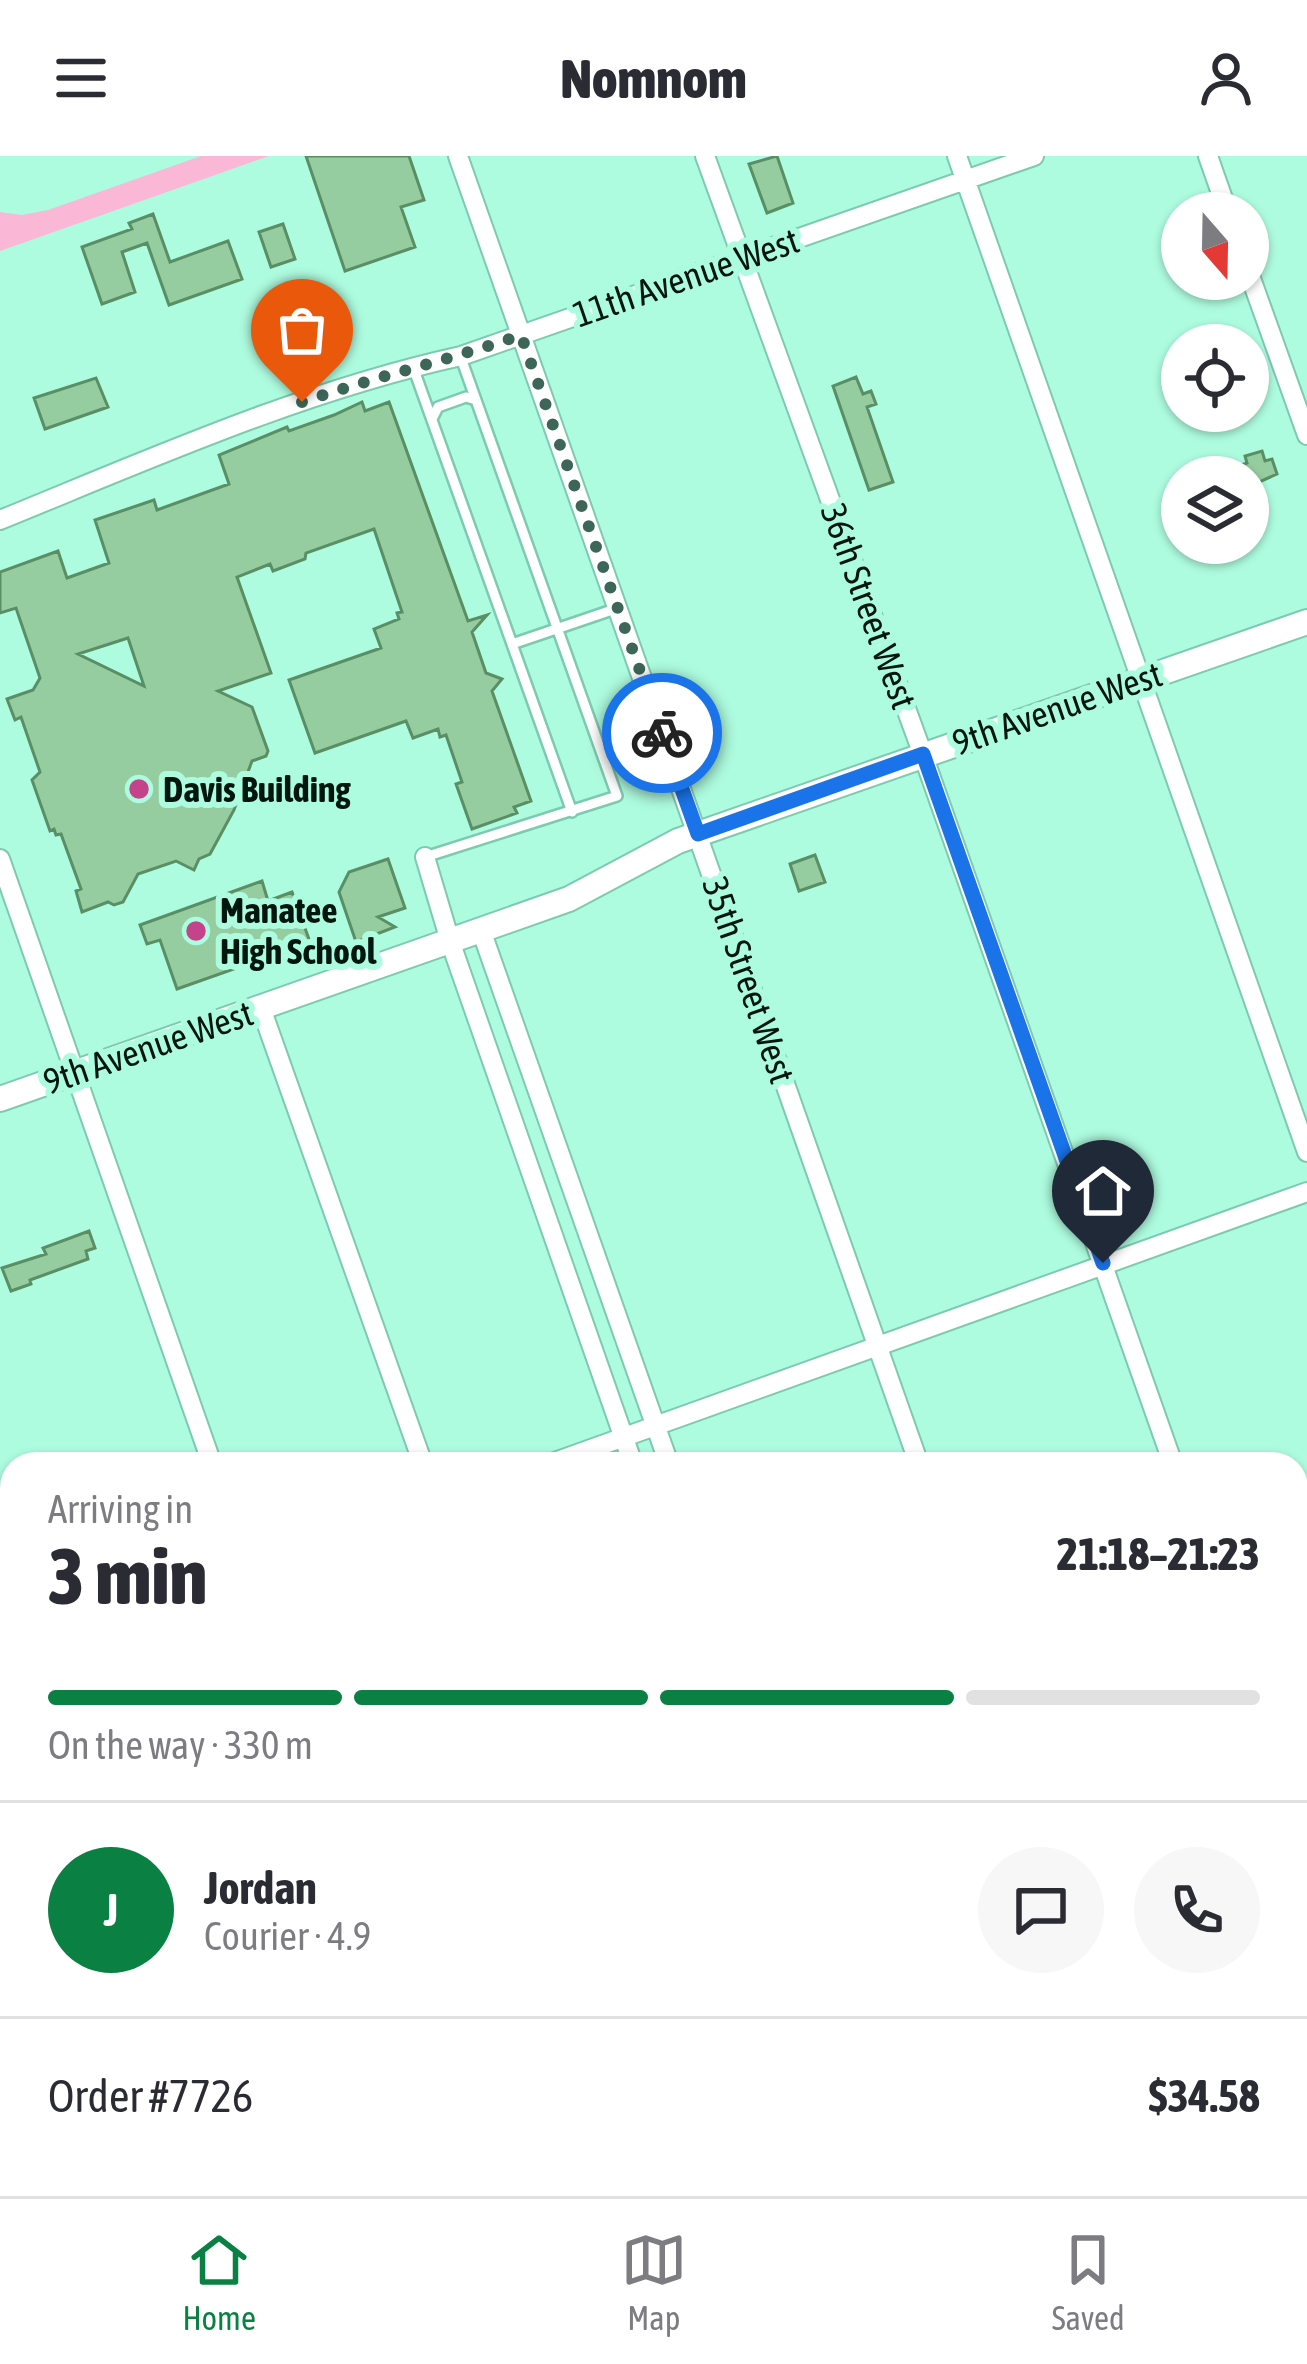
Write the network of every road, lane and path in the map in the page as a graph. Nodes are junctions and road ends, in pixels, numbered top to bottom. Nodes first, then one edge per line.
1 (458, 156) edge
2 (705, 156) edge
3 (957, 156) edge
4 (1034, 156) edge
5 (1208, 156) edge
6 (965, 180) junction
7 (1221, 192) edge
8 (742, 258) junction
9 (1259, 300) edge
10 (521, 335) junction
11 (460, 356) junction
12 (413, 367) junction
13 (476, 400) junction
14 (432, 420) junction
15 (1307, 435) edge
16 (0, 520) edge
17 (618, 608) junction
18 (1307, 622) edge
19 (558, 629) junction
20 (512, 644) junction
21 (1139, 679) junction
22 (923, 754) junction
23 (572, 812) junction
24 (698, 834) junction
25 (425, 857) joint
26 (0, 859) edge
27 (481, 930) junction
28 (450, 941) junction
29 (261, 1008) junction
30 (75, 1073) junction
31 (0, 1099) edge
32 (1307, 1152) edge
33 (1307, 1192) edge
34 (1103, 1263) junction
35 (876, 1344) junction
36 (656, 1426) junction
37 (624, 1437) junction
38 (208, 1452) edge
39 (419, 1452) edge
40 (582, 1452) edge
41 (629, 1452) edge
42 (665, 1452) edge
43 (915, 1452) edge
44 (1169, 1452) edge

1 - 10 street, 35th Street West
2 - 8 street, 36th Street West
3 - 6 street
4 - 6 street, 11th Avenue West
5 - 7 street
6 - 8 street, 11th Avenue West
6 - 21 street
8 - 10 street, 11th Avenue West
8 - 22 street, 36th Street West
9 - 15 street
10 - 11 street, 11th Avenue West
10 - 17 street, 35th Street West
11 - 12 street, 11th Avenue West
11 - 13 lane
12 - 14 lane
12 - 16 street, 11th Avenue West
13 - 14 lane
13 - 19 lane
14 - 20 lane
17 - 19 lane
17 - 24 street, 35th Street West
18 - 21 street, 9th Avenue West
19 - 20 lane
19 - 23 lane
20 - 23 lane
21 - 22 street, 9th Avenue West
21 - 32 street
22 - 24 street, 9th Avenue West
22 - 34 street, 36th Street West
23 - 25 lane
24 - 27 street, 9th Avenue West
24 - 35 street, 35th Street West
25 - 28 street
26 - 30 street
27 - 28 street, 9th Avenue West
27 - 36 street
28 - 29 street, 9th Avenue West
28 - 37 street
29 - 30 street, 9th Avenue West
29 - 39 street
30 - 31 street, 9th Avenue West
30 - 38 street
33 - 34 street
34 - 35 street
34 - 44 street, 36th Street West
35 - 36 street
35 - 43 street, 35th Street West
36 - 37 street
36 - 42 street
37 - 40 street
37 - 41 street

